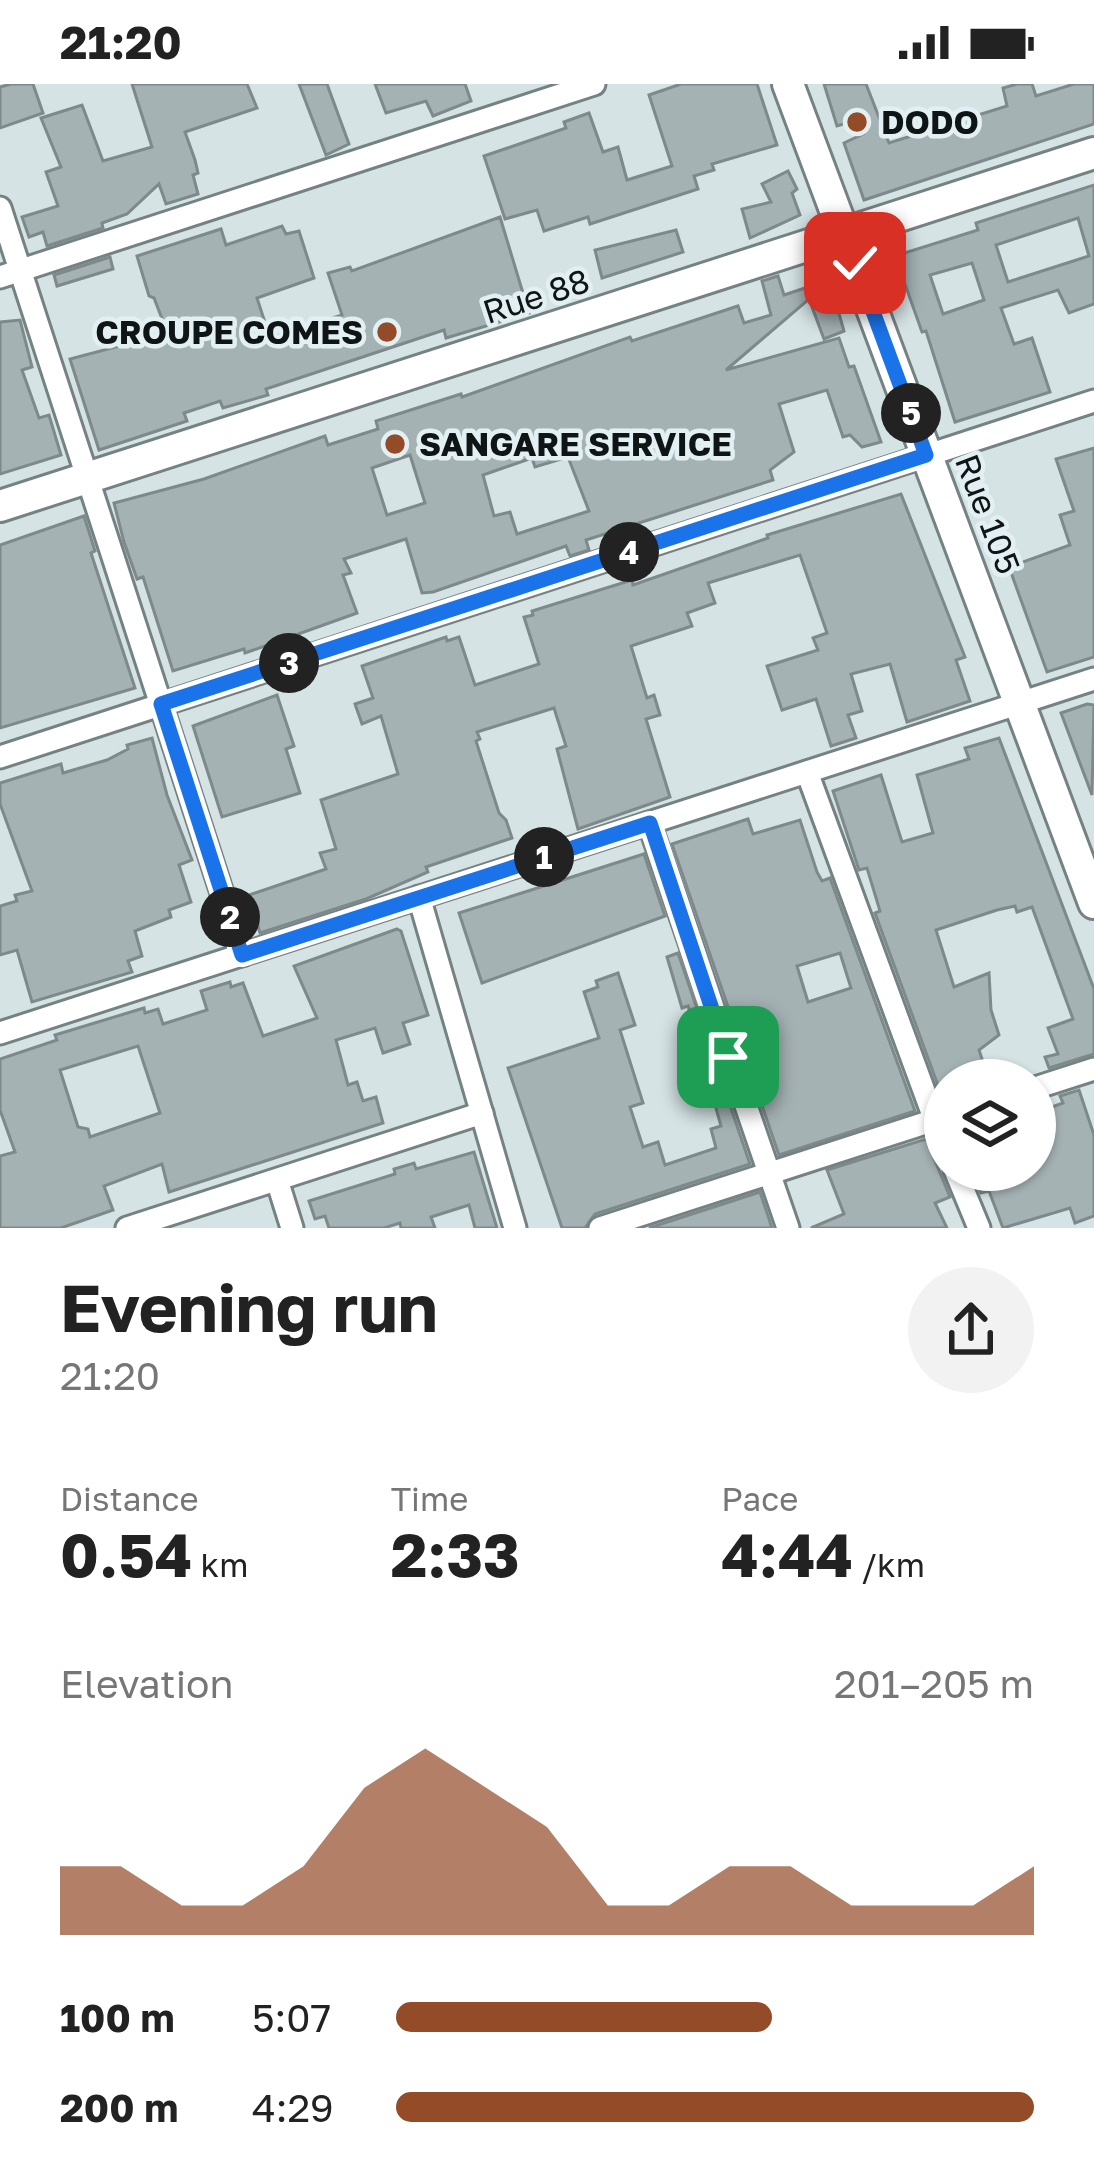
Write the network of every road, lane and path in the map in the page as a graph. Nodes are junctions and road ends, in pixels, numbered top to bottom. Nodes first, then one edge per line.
1 (594, 84) edge
2 (788, 84) edge
3 (533, 93) edge
4 (1094, 153) edge
5 (0, 208) edge
6 (845, 236) junction
7 (10, 274) edge
8 (1094, 401) edge
9 (926, 455) junction
10 (87, 477) junction
11 (0, 506) edge
12 (1094, 679) edge
13 (1022, 702) junction
14 (161, 704) junction
15 (0, 757) edge
16 (807, 772) junction
17 (650, 823) junction
18 (419, 897) junction
19 (1094, 903) edge
20 (242, 955) junction
21 (0, 1033) edge
22 (1094, 1070) edge
23 (924, 1080) edge
24 (1056, 1082) edge
25 (482, 1113) junction
26 (924, 1124) edge
27 (768, 1174) junction
28 (277, 1180) junction
29 (964, 1191) edge
30 (127, 1228) edge
31 (292, 1228) edge
32 (515, 1228) edge
33 (600, 1228) edge
34 (788, 1228) edge
35 (979, 1228) edge

1 - 3 street
2 - 6 main road, Rue 105
3 - 7 street
4 - 6 main road, Rue 88
5 - 7 street
6 - 9 main road, Rue 105
6 - 10 main road, Rue 88
7 - 10 street
8 - 9 street
9 - 13 main road, Rue 105
9 - 14 street
10 - 11 main road, Rue 88
10 - 14 street
12 - 13 street
13 - 16 street
13 - 19 main road, Rue 105
14 - 15 street
14 - 20 street
16 - 17 street
16 - 23 street
17 - 18 street
17 - 27 street
18 - 20 street
18 - 25 street
20 - 21 street
22 - 24 street
25 - 28 street
25 - 32 street
26 - 27 street
27 - 33 street
27 - 34 street
28 - 30 street
28 - 31 street
29 - 35 street

